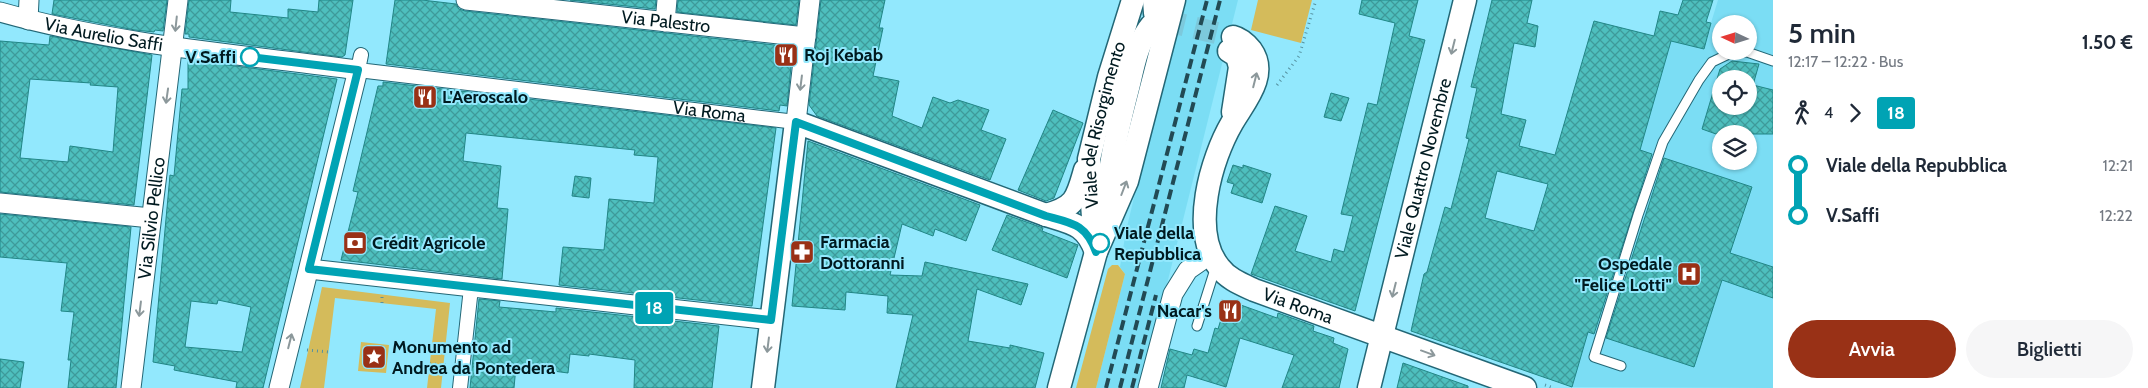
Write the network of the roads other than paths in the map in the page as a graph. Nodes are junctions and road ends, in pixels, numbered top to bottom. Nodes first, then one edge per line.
1 (30, 0) edge
2 (178, 0) edge
3 (466, 0) edge
4 (667, 0) edge
5 (810, 0) edge
6 (1133, 0) edge
7 (1174, 0) edge
8 (1465, 0) edge
9 (558, 5) edge
10 (0, 12) edge
11 (1159, 18) edge
12 (28, 20) junction
13 (665, 22) junction
14 (806, 37) junction
15 (1231, 44) dead end
16 (174, 47) junction
17 (1773, 61) edge
18 (360, 62) junction
19 (796, 122) junction
20 (1088, 159) junction
21 (0, 203) edge
22 (1046, 216) junction
23 (151, 218) junction
24 (1100, 242) junction
25 (1214, 259) junction
26 (309, 269) junction
27 (470, 288) junction
28 (771, 320) junction
29 (1197, 326) dead end
30 (1382, 336) junction
31 (1621, 366) dead end
32 (131, 388) edge
33 (279, 388) edge
34 (460, 388) edge
35 (763, 388) edge
36 (1059, 388) edge
37 (1148, 388) edge
38 (1368, 388) edge
39 (1525, 388) edge

1 - 12 street
2 -> 16 street, Via Silvio Pellico
3 - 9 street, Via Palestro
4 - 13 street
5 - 14 street
6 - 20 street, Viale del Risorgimento
24 -> 7 street, Viale del Risorgimento
8 -> 30 street, Viale Quattro Novembre
9 - 13 street, Via Palestro
10 - 12 street, Via Aurelio Saffi
11 - 24 street
12 - 16 street, Via Aurelio Saffi
13 - 14 street, Via Palestro
14 -> 19 street
15 - 25 street
16 - 18 street, Via Aurelio Saffi
16 -> 23 street, Via Silvio Pellico
17 - 31 lane
18 - 19 street, Via Roma
18 - 26 street
19 - 22 street, Via Roma
19 - 28 street
20 - 22 street
20 - 24 street, Viale del Risorgimento
21 - 23 street
22 - 24 street, Via Roma
23 -> 32 street, Via Silvio Pellico
24 - 36 street
25 - 29 lane
25 - 30 street, Via Roma
25 - 37 street
26 - 27 street
33 -> 26 street
27 - 28 street
27 - 34 street
28 -> 35 street
30 - 38 street, Viale Quattro Novembre
30 -> 39 street, Via Roma

